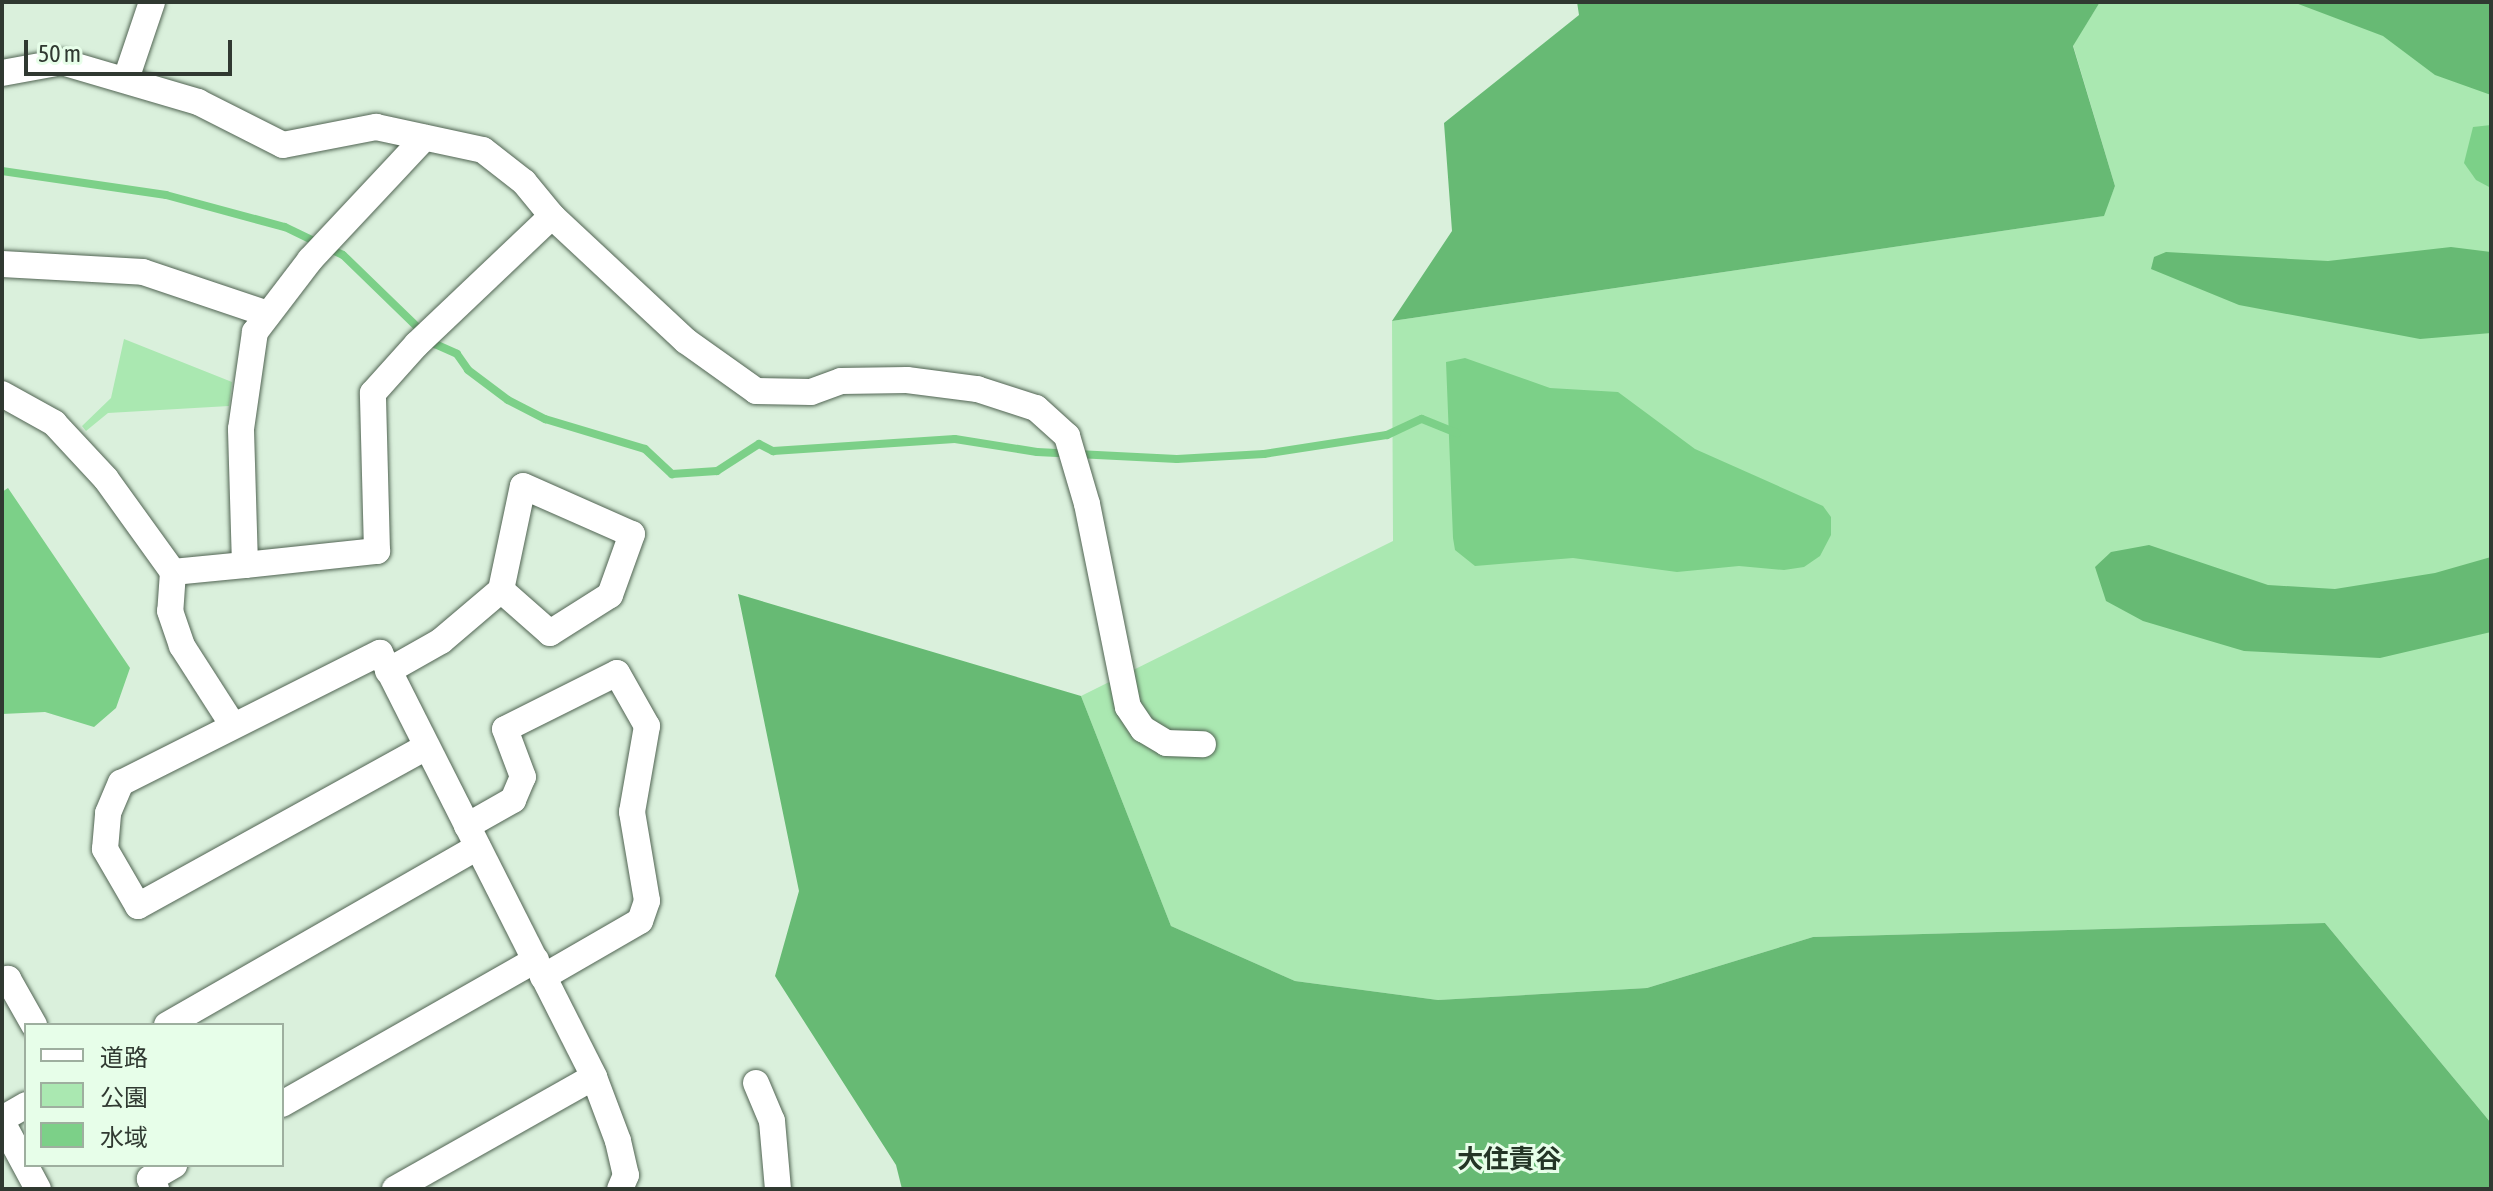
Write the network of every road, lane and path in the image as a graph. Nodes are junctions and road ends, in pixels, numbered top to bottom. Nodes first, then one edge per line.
1 (152, 2) edge
2 (2, 73) edge
3 (126, 79) junction
4 (424, 138) junction
5 (552, 216) junction
6 (2, 264) edge
7 (268, 314) junction
8 (2, 394) edge
9 (245, 565) junction
10 (173, 572) junction
11 (501, 590) junction
12 (388, 671) junction
13 (232, 724) junction
14 (1203, 744) dead end
15 (426, 747) junction
16 (472, 837) junction
17 (540, 968) junction
18 (2, 982) edge
19 (33, 1023) edge
20 (170, 1023) edge
21 (594, 1077) junction
22 (756, 1083) dead end
23 (284, 1103) edge
24 (24, 1106) edge
25 (2, 1120) edge
26 (24, 1162) edge
27 (27, 1167) edge
28 (171, 1167) edge
29 (38, 1189) edge
30 (156, 1189) edge
31 (395, 1189) edge
32 (620, 1189) edge
33 (778, 1189) edge

1 - 3 street
2 - 3 street
3 - 4 street
4 - 5 street
4 - 7 street
5 - 9 street
5 - 14 street
6 - 7 street
7 - 9 street
8 - 10 street
9 - 10 street
10 - 13 street
11 - 11 street
11 - 12 street
12 - 13 street
12 - 15 street
13 - 15 street
15 - 16 street
16 - 17 street
16 - 17 street
16 - 20 street
17 - 21 street
17 - 23 street
18 - 19 street
21 - 31 street
21 - 32 street
22 - 33 street
24 - 25 street
25 - 26 street
27 - 29 street
28 - 30 street

